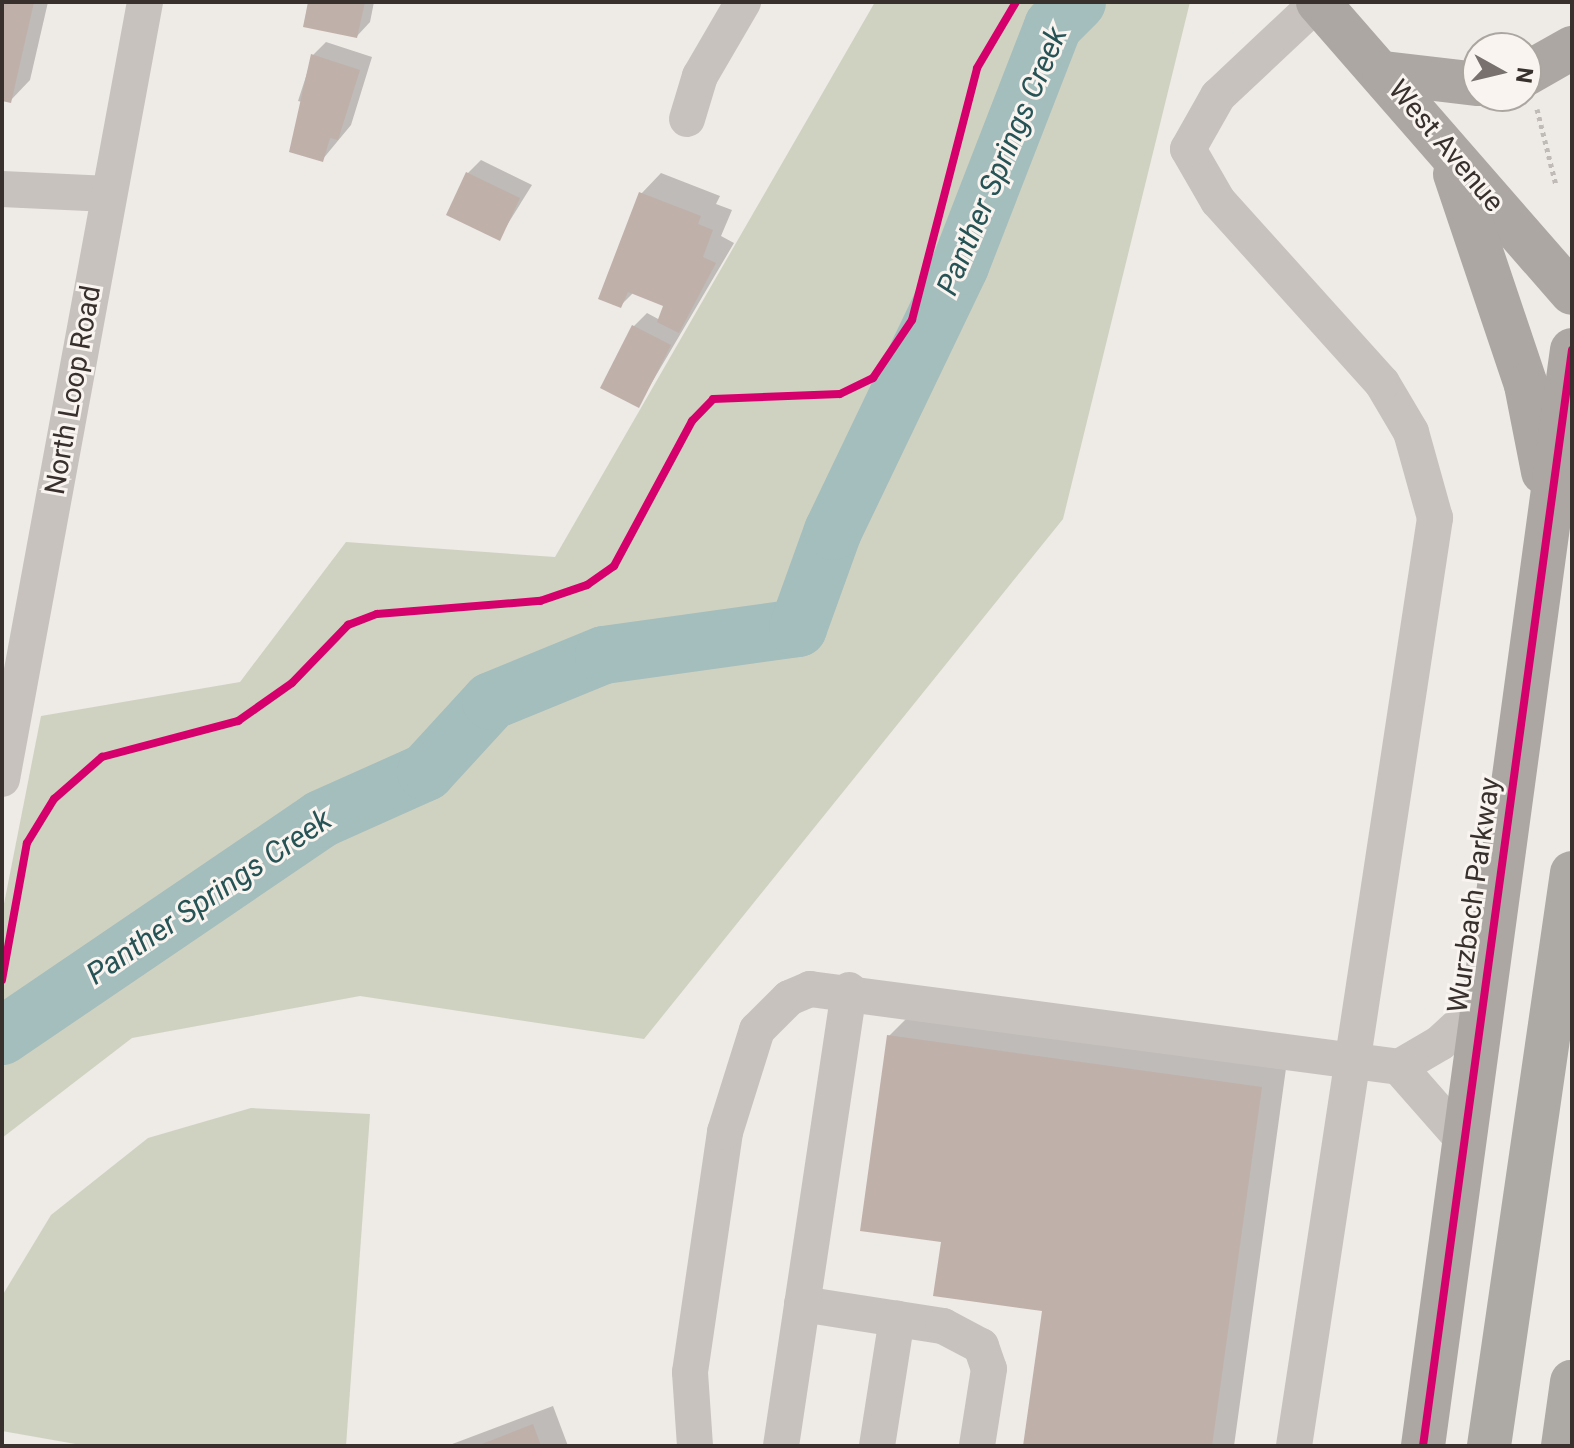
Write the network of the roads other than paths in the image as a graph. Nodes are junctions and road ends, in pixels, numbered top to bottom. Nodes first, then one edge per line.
1 (145, 2) edge
2 (743, 2) edge
3 (1318, 2) edge
4 (1572, 48) edge
5 (1542, 72) edge
6 (1384, 73) junction
7 (1462, 82) edge
8 (687, 119) dead end
9 (1445, 145) junction
10 (2, 189) edge
11 (109, 194) junction
12 (1572, 293) edge
13 (1572, 350) edge
14 (1560, 521) edge
15 (2, 779) edge
16 (1572, 873) edge
17 (849, 990) junction
18 (1482, 1004) junction
19 (1348, 1059) junction
20 (1399, 1067) junction
21 (1464, 1141) junction
22 (802, 1304) junction
23 (897, 1319) junction
24 (1572, 1382) edge
25 (695, 1446) edge
26 (781, 1446) edge
27 (877, 1446) edge
28 (977, 1446) edge
29 (1294, 1446) edge
30 (1423, 1446) edge
31 (1489, 1446) edge
32 (1563, 1446) edge

1 - 11 street, North Loop Road
2 - 8 street
3 - 6 main road, West Avenue
3 - 19 street
4 - 5 main road
6 - 7 main road
6 - 9 main road, West Avenue
9 - 12 main road, West Avenue
9 - 14 main road
10 - 11 street
11 - 15 street, North Loop Road
13 - 14 main road, Wurzbach Parkway
14 - 18 main road, Wurzbach Parkway
16 - 31 highway
17 - 19 street
17 - 22 street
17 - 25 street
18 - 20 street
18 - 21 main road, Wurzbach Parkway
19 - 20 street
19 - 29 street
20 - 21 street
21 - 30 main road, Wurzbach Parkway
22 - 23 street
22 - 26 street
23 - 27 street
23 - 28 street
24 - 32 highway

